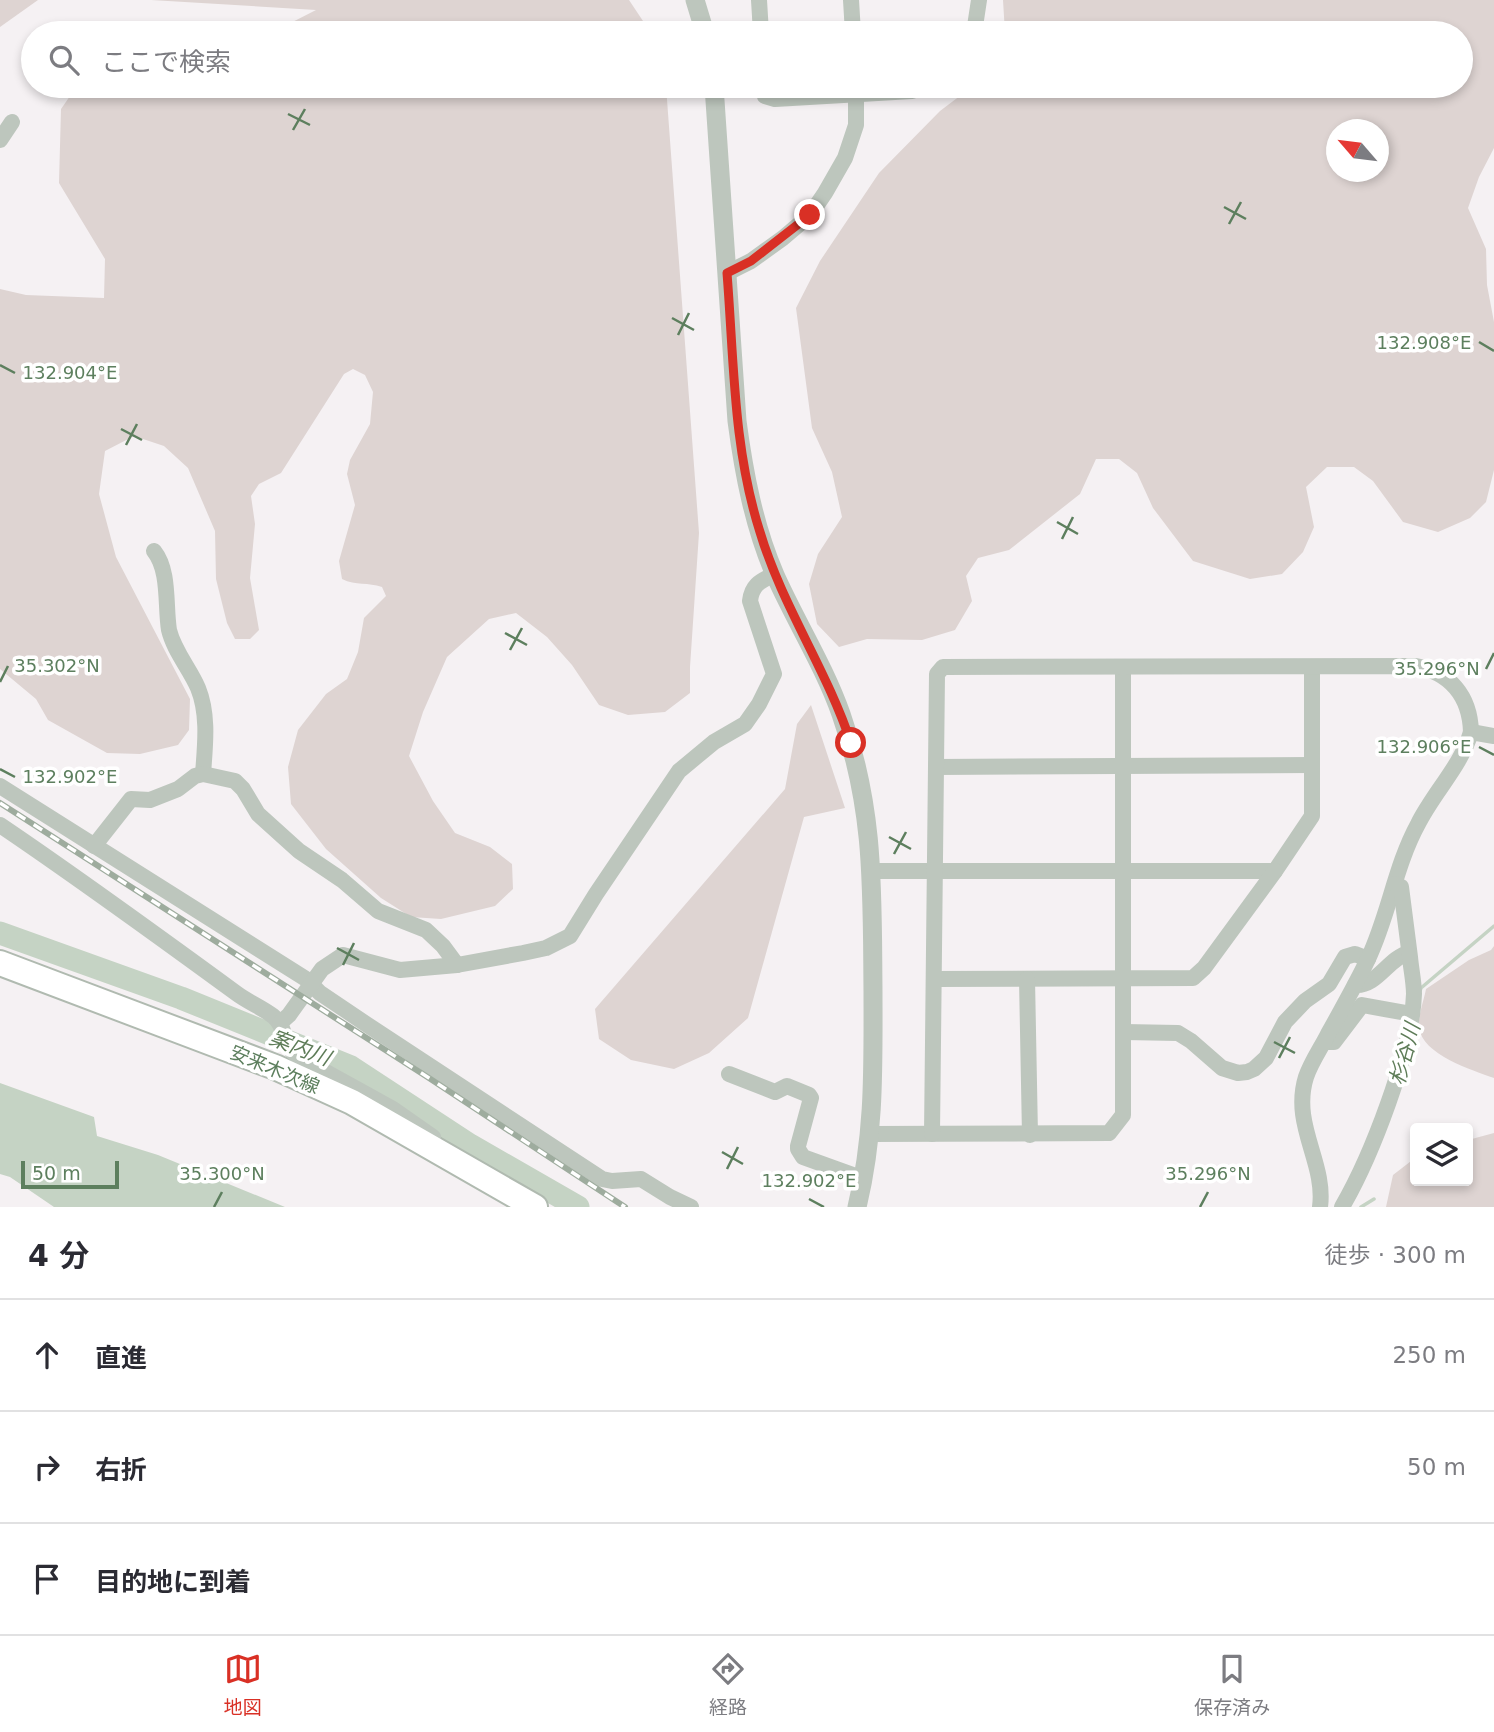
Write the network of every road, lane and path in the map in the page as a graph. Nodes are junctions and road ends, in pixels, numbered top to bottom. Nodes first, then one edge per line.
1 (695, 0) edge
2 (759, 0) edge
3 (851, 0) edge
4 (979, 0) edge
5 (701, 21) edge
6 (760, 21) edge
7 (852, 21) edge
8 (976, 21) edge
9 (715, 98) edge
10 (856, 98) edge
11 (12, 122) dead end
12 (0, 141) edge
13 (727, 273) junction
14 (154, 551) dead end
15 (775, 574) junction
16 (1123, 667) junction
17 (1312, 667) junction
18 (1471, 732) junction
19 (1494, 736) edge
20 (1312, 765) junction
21 (1124, 766) junction
22 (936, 767) junction
23 (203, 774) junction
24 (0, 786) edge
25 (0, 825) edge
26 (94, 846) junction
27 (935, 870) junction
28 (872, 871) junction
29 (1275, 871) junction
30 (1125, 872) junction
31 (1395, 884) junction
32 (1409, 953) junction
33 (1368, 959) junction
34 (0, 963) edge
35 (457, 965) junction
36 (933, 979) junction
37 (1027, 979) junction
38 (1124, 979) junction
39 (310, 984) junction
40 (1355, 985) junction
41 (1412, 1014) junction
42 (280, 1024) junction
43 (1124, 1032) junction
44 (1324, 1042) junction
45 (729, 1074) dead end
46 (871, 1133) junction
47 (932, 1134) junction
48 (1030, 1135) junction
49 (449, 1156) junction
50 (864, 1179) junction
51 (535, 1207) edge
52 (691, 1207) edge
53 (857, 1207) edge
54 (1320, 1207) edge
55 (1342, 1207) edge

1 - 5 street
2 - 6 street
3 - 7 street
4 - 8 street
9 - 13 street
10 - 13 street
11 - 12 street
13 - 15 street
14 - 23 street
15 - 28 street
15 - 35 street
16 - 17 street
16 - 21 street
16 - 22 street
17 - 18 street
17 - 20 street
18 - 19 street
18 - 31 street
20 - 21 street
20 - 29 street
21 - 22 street
21 - 30 street
22 - 27 street
23 - 26 street
23 - 35 street
24 - 26 street
25 - 42 street
26 - 39 street
27 - 28 street
27 - 30 street
27 - 36 street
28 - 46 street
29 - 30 street
29 - 38 street
30 - 38 street
31 - 32 street
31 - 33 street
32 - 40 street
32 - 41 street
33 - 40 street
33 - 43 street
34 - 49 main road, 安来木次線
35 - 39 street
36 - 37 street
36 - 47 street
37 - 38 street
37 - 48 street
38 - 43 street
39 - 42 street
39 - 52 street
40 - 44 street
41 - 44 street
41 - 55 street
42 - 49 street
43 - 48 street
44 - 54 street
45 - 50 street
46 - 47 street
46 - 50 street
47 - 48 street
49 - 51 main road, 安来木次線
50 - 53 street

